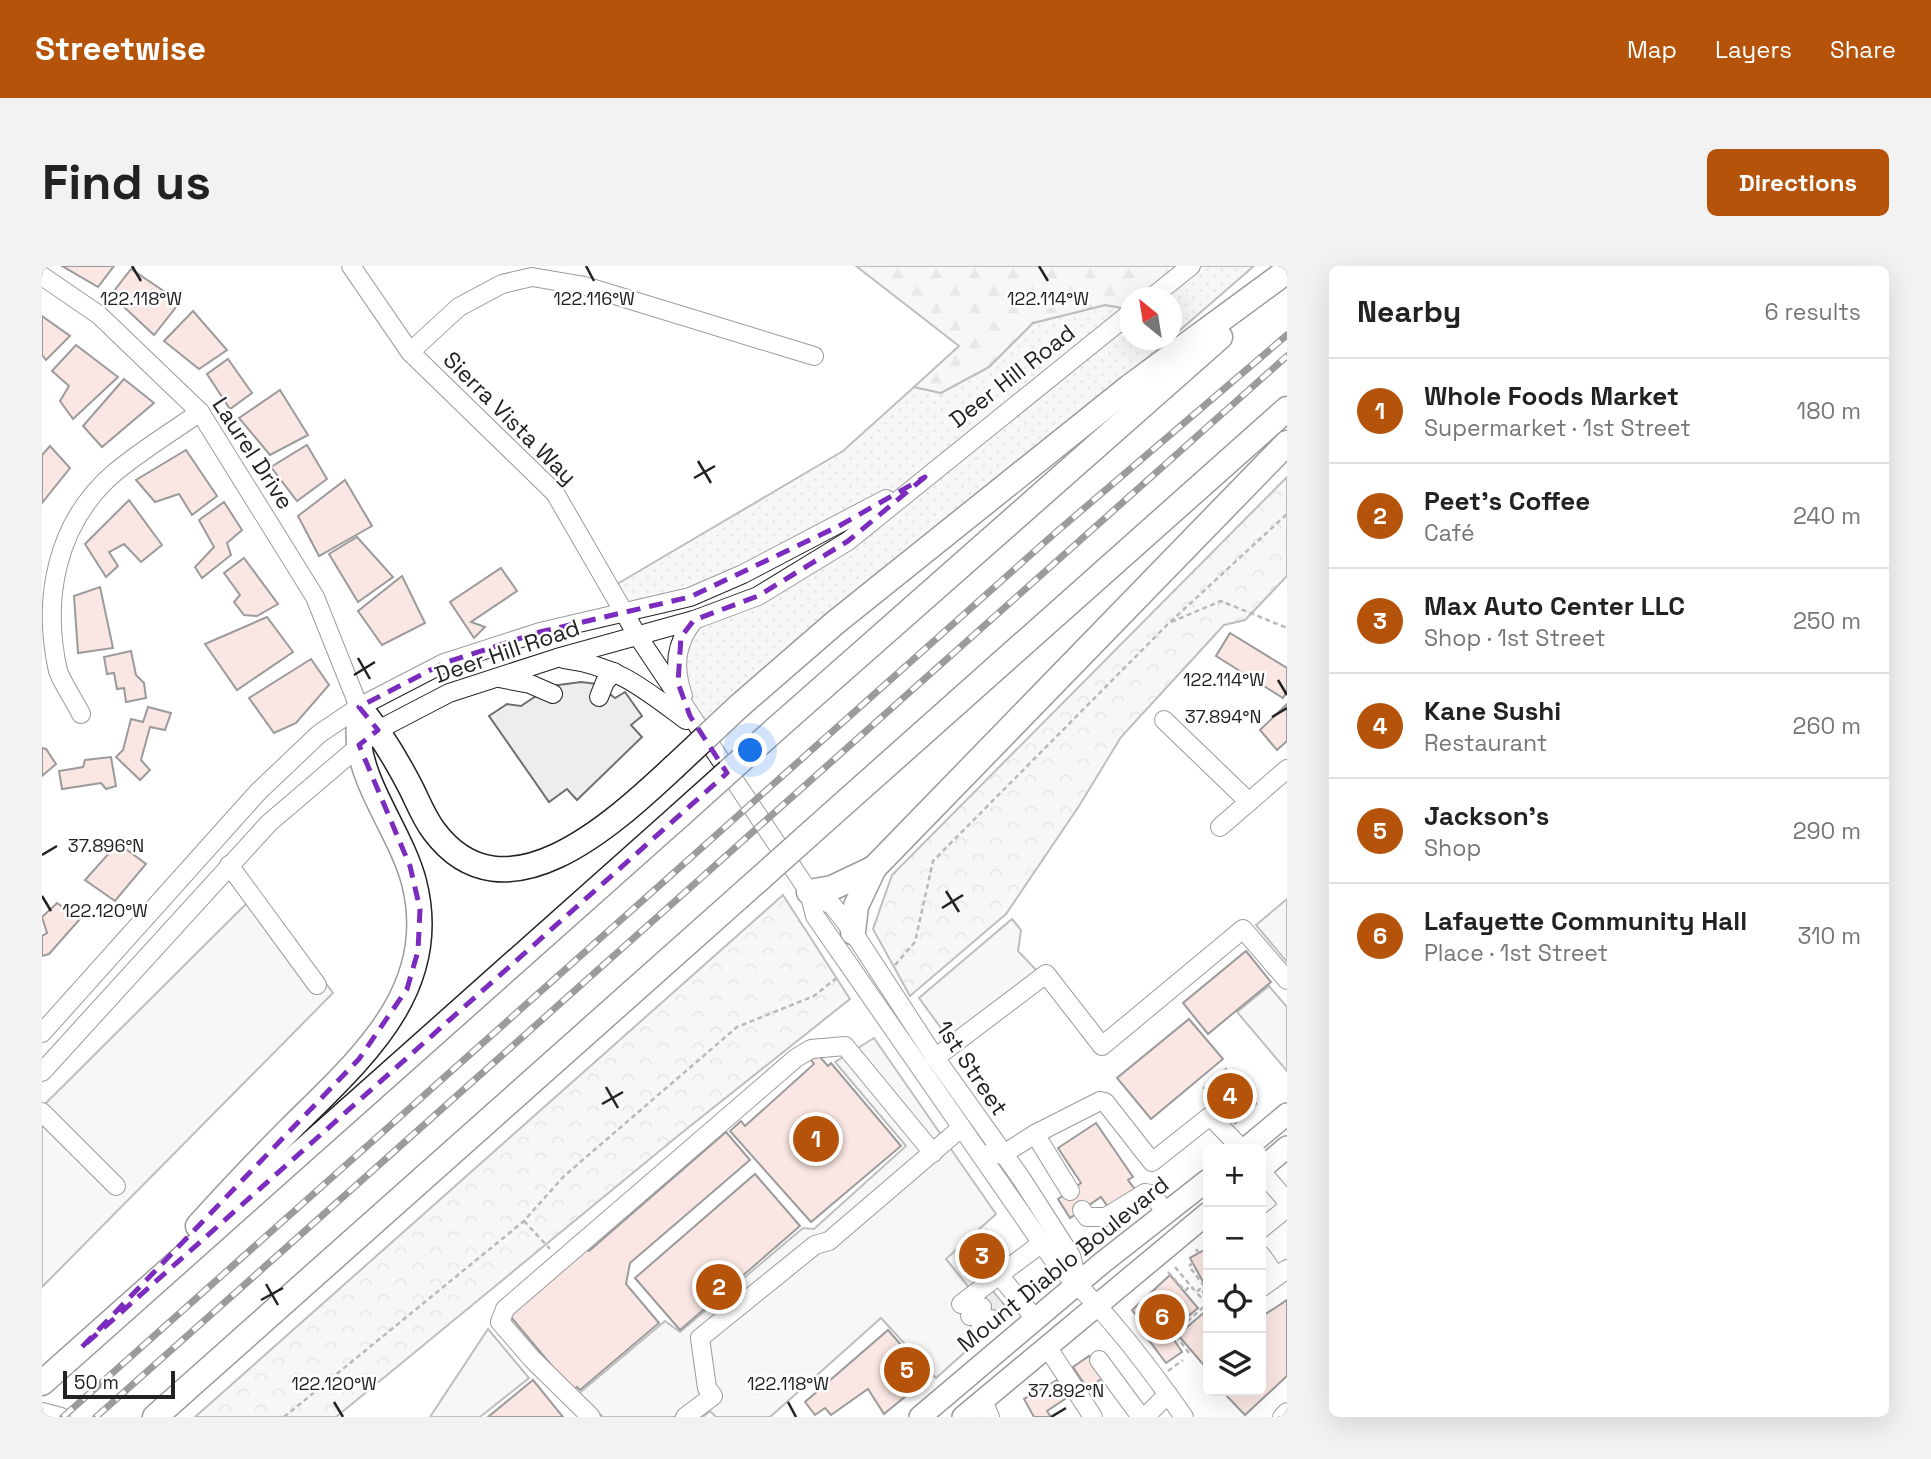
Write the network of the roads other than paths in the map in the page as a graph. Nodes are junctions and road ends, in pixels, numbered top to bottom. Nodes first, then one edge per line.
1 (351, 266) edge
2 (1191, 266) edge
3 (1287, 271) edge
4 (42, 276) edge
5 (1287, 280) edge
6 (1165, 287) edge
7 (1119, 322) edge
8 (410, 352) junction
9 (814, 356) dead end
10 (1287, 409) edge
11 (200, 412) junction
12 (1287, 443) edge
13 (925, 477) junction
14 (625, 611) junction
15 (694, 620) junction
16 (637, 635) junction
17 (557, 658) junction
18 (614, 672) junction
19 (495, 677) junction
20 (553, 694) dead end
21 (599, 697) dead end
22 (359, 706) junction
23 (81, 714) dead end
24 (1164, 720) dead end
25 (694, 723) junction
26 (369, 737) junction
27 (1287, 769) edge
28 (1249, 802) junction
29 (1220, 827) dead end
30 (229, 865) junction
31 (874, 868) junction
32 (809, 892) junction
33 (853, 932) junction
34 (1287, 980) edge
35 (317, 985) dead end
36 (42, 1033) edge
37 (940, 1064) junction
38 (42, 1072) edge
39 (42, 1112) edge
40 (1287, 1114) edge
41 (963, 1130) junction
42 (1035, 1134) junction
43 (1239, 1144) edge
44 (1250, 1144) edge
45 (1287, 1147) edge
46 (933, 1153) junction
47 (1002, 1155) junction
48 (1266, 1166) edge
49 (1266, 1176) edge
50 (1203, 1184) edge
51 (116, 1186) dead end
52 (1070, 1191) dead end
53 (1082, 1210) dead end
54 (1167, 1213) junction
55 (1284, 1216) edge
56 (1203, 1217) edge
57 (1266, 1226) edge
58 (1042, 1243) junction
59 (1266, 1259) edge
60 (1282, 1272) edge
61 (1266, 1284) edge
62 (1079, 1285) junction
63 (1006, 1292) junction
64 (1098, 1307) junction
65 (977, 1315) dead end
66 (1036, 1320) junction
67 (81, 1348) junction
68 (1048, 1348) junction
69 (1099, 1360) dead end
70 (42, 1383) edge
71 (1168, 1394) junction
72 (987, 1409) edge
73 (42, 1412) edge
74 (1287, 1412) edge
75 (61, 1417) edge
76 (155, 1417) edge
77 (591, 1417) edge
78 (685, 1417) edge
79 (920, 1417) edge
80 (964, 1417) edge
81 (1093, 1417) edge
82 (1143, 1417) edge
83 (1184, 1417) edge
84 (1282, 1417) edge

1 - 8 street, Sierra Vista Way
2 - 6 street
3 - 26 highway, bridge
4 - 11 street, Laurel Drive
5 - 67 highway, bridge
7 - 13 street, Deer Hill Road
8 - 9 street
8 - 14 street, Sierra Vista Way
10 - 76 highway, bridge
11 - 22 street, Laurel Drive
11 - 23 street
12 - 31 highway
13 - 14 street, Deer Hill Road
13 - 15 street, Deer Hill Road
14 - 16 street, 1st Street
14 - 22 street, Deer Hill Road
15 - 16 street, Deer Hill Road
15 - 25 street
16 - 17 street, Deer Hill Road
16 - 25 street, 1st Street
17 - 18 street
17 - 19 street, Deer Hill Road
18 - 21 street
18 - 25 street
19 - 20 street
19 - 26 street, Deer Hill Road
22 - 26 highway
22 - 36 street, Deer Hill Road
24 - 28 street
25 - 32 street, 1st Street
26 - 30 street, Deer Hill Road
26 - 67 highway
27 - 28 street
28 - 29 street
30 - 35 street
30 - 38 street, Deer Hill Road
31 - 32 highway
31 - 33 highway
32 - 33 street, 1st Street
32 - 41 street, 1st Street
33 - 37 street, 1st Street
34 - 37 street
37 - 41 street
37 - 47 street, 1st Street
39 - 51 street
40 - 44 main road
41 - 46 street
41 - 47 street
41 - 58 street, 1st Street
42 - 43 street
42 - 47 street
42 - 52 street
45 - 48 main road
46 - 77 street
46 - 78 street
47 - 62 street, 1st Street
49 - 55 street
50 - 54 main road, Mount Diablo Boulevard
53 - 54 street
54 - 62 main road, Mount Diablo Boulevard
55 - 57 street
56 - 64 main road
58 - 62 street, 1st Street
58 - 63 street
59 - 60 street
60 - 61 street
62 - 64 street, 1st Street
62 - 66 main road, Mount Diablo Boulevard
63 - 65 street
63 - 66 street
64 - 68 main road
64 - 71 street, 1st Street
66 - 79 main road, Mount Diablo Boulevard
67 - 70 highway
68 - 72 main road
68 - 81 street
69 - 82 street
71 - 82 street
71 - 83 street, 1st Street
72 - 80 main road
73 - 75 street
74 - 84 street

